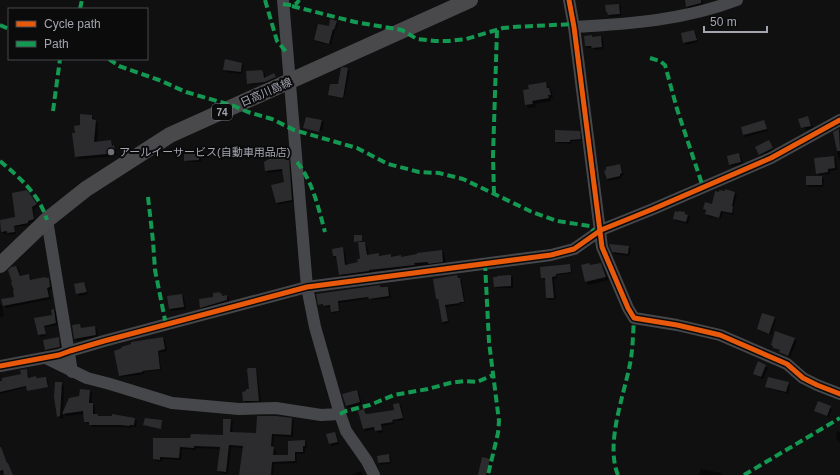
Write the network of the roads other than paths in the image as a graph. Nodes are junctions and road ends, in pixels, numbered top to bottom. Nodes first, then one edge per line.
1 (283, 0) edge
2 (470, 0) edge
3 (569, 0) edge
4 (737, 0) edge
5 (574, 27) junction
6 (290, 80) junction
7 (840, 120) edge
8 (47, 220) junction
9 (600, 230) junction
10 (0, 265) edge
11 (307, 287) junction
12 (70, 351) junction
13 (46, 358) junction
14 (0, 366) edge
15 (72, 372) junction
16 (840, 394) edge
17 (340, 414) junction
18 (374, 475) edge

1 - 6 street
2 - 6 main road, 日高川島線 / 74
3 - 5 street
4 - 5 street
5 - 9 street
6 - 8 main road, 日高川島線 / 74
6 - 11 street
7 - 9 street
8 - 10 main road, 日高川島線 / 74
8 - 12 street
9 - 11 street
9 - 16 street
11 - 12 street
11 - 17 street
12 - 13 street
12 - 15 street
13 - 14 street
13 - 15 street
15 - 17 street
17 - 18 street

